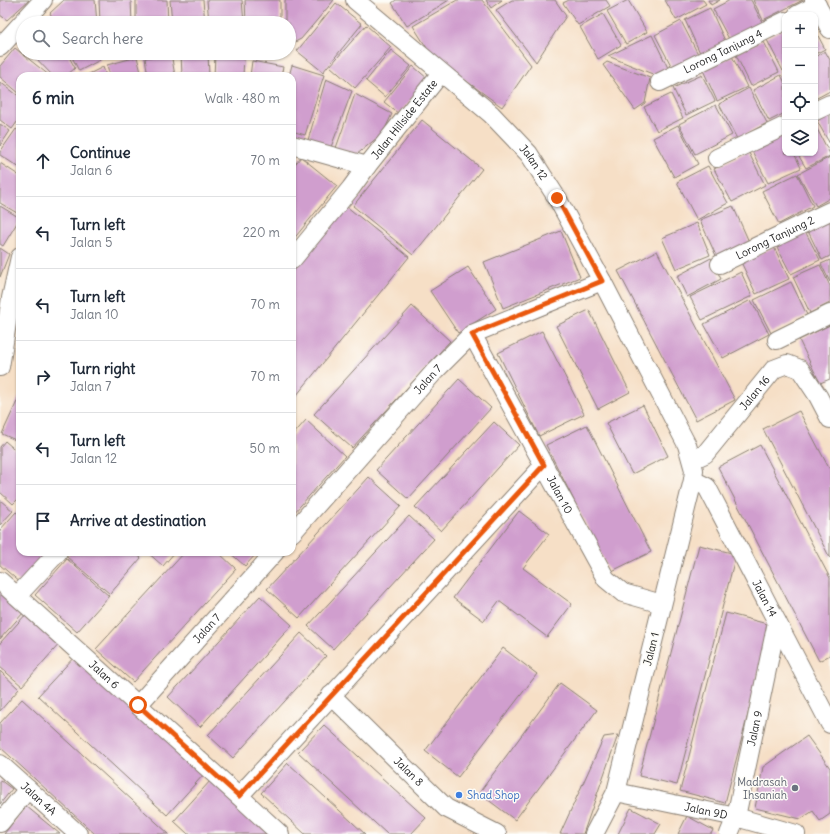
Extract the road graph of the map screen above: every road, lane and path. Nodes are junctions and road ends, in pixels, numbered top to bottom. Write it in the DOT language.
graph roads {
  1 [pos="44,0"];
  2 [pos="355,0"];
  3 [pos="816,3"];
  4 [pos="802,12"];
  5 [pos="29,16"];
  6 [pos="782,22"];
  7 [pos="830,29"];
  8 [pos="16,30"];
  9 [pos="0,47"];
  10 [pos="441,73"];
  11 [pos="660,82"];
  12 [pos="830,104"];
  13 [pos="818,110"];
  14 [pos="782,127"];
  15 [pos="296,146"];
  16 [pos="717,158"];
  17 [pos="367,166"];
  18 [pos="830,211"];
  19 [pos="296,255"];
  20 [pos="720,264"];
  21 [pos="16,268"];
  22 [pos="602,281"];
  23 [pos="5,297"];
  24 [pos="830,314"];
  25 [pos="472,334"];
  26 [pos="777,340"];
  27 [pos="0,367"];
  28 [pos="830,419"];
  29 [pos="692,460"];
  30 [pos="544,465"];
  31 [pos="693,480"];
  32 [pos="296,528"];
  33 [pos="54,556"];
  34 [pos="271,556"];
  35 [pos="0,581"];
  36 [pos="18,596"];
  37 [pos="662,604"];
  38 [pos="777,622"];
  39 [pos="331,695"];
  40 [pos="138,705"];
  41 [pos="830,724"];
  42 [pos="0,764"];
  43 [pos="28,789"];
  44 [pos="616,792"];
  45 [pos="239,796"];
  46 [pos="736,817"];
  47 [pos="0,823"];
  48 [pos="78,834"];
  49 [pos="280,834"];
  50 [pos="497,834"];
  51 [pos="594,834"];
  52 [pos="729,834"];
  53 [pos="796,834"];
  1 -- 5 [label="street"];
  2 -- 10 [label="street, Jalan 12"];
  3 -- 4 [label="street"];
  3 -- 7 [label="street"];
  6 -- 11 [label="street, Lorong Tanjung 4"];
  8 -- 9 [label="street"];
  10 -- 17 [label="street, Jalan Hillside Estate"];
  10 -- 22 [label="street, Jalan 12"];
  12 -- 13 [label="street"];
  14 -- 16 [label="street"];
  15 -- 17 [label="street, Jalan Hillside Estate"];
  17 -- 19 [label="street, Jalan Hillside Estate"];
  18 -- 20 [label="street, Lorong Tanjung 2"];
  21 -- 23 [label="street"];
  22 -- 25 [label="street, Jalan 7"];
  22 -- 29 [label="street, Jalan 12"];
  23 -- 27 [label="street"];
  24 -- 26 [label="street"];
  25 -- 30 [label="street, Jalan 10"];
  25 -- 32 [label="street, Jalan 7"];
  28 -- 29 [label="street, Jalan 16"];
  29 -- 31 [label="street, Jalan 1"];
  30 -- 37 [label="street, Jalan 10"];
  30 -- 39 [label="street"];
  31 -- 37 [label="street, Jalan 1"];
  31 -- 38 [label="street, Jalan 14"];
  33 -- 36 [label="street"];
  34 -- 40 [label="street, Jalan 7"];
  35 -- 36 [label="street, Jalan 6"];
  36 -- 40 [label="street, Jalan 6"];
  37 -- 44 [label="street, Jalan 1"];
  38 -- 41 [label="street, Jalan 14"];
  38 -- 46 [label="street, Jalan 9"];
  39 -- 45 [label="street"];
  39 -- 50 [label="street, Jalan 8"];
  40 -- 45 [label="street, Jalan 6"];
  42 -- 43 [label="street, Jalan 4A"];
  43 -- 47 [label="street"];
  43 -- 48 [label="street, Jalan 4A"];
  44 -- 46 [label="street, Jalan 9D"];
  44 -- 51 [label="street, Jalan 1"];
  45 -- 49 [label="street, Jalan 6"];
  46 -- 52 [label="street, Jalan 9"];
  46 -- 53 [label="street, Jalan 9D"];
}
